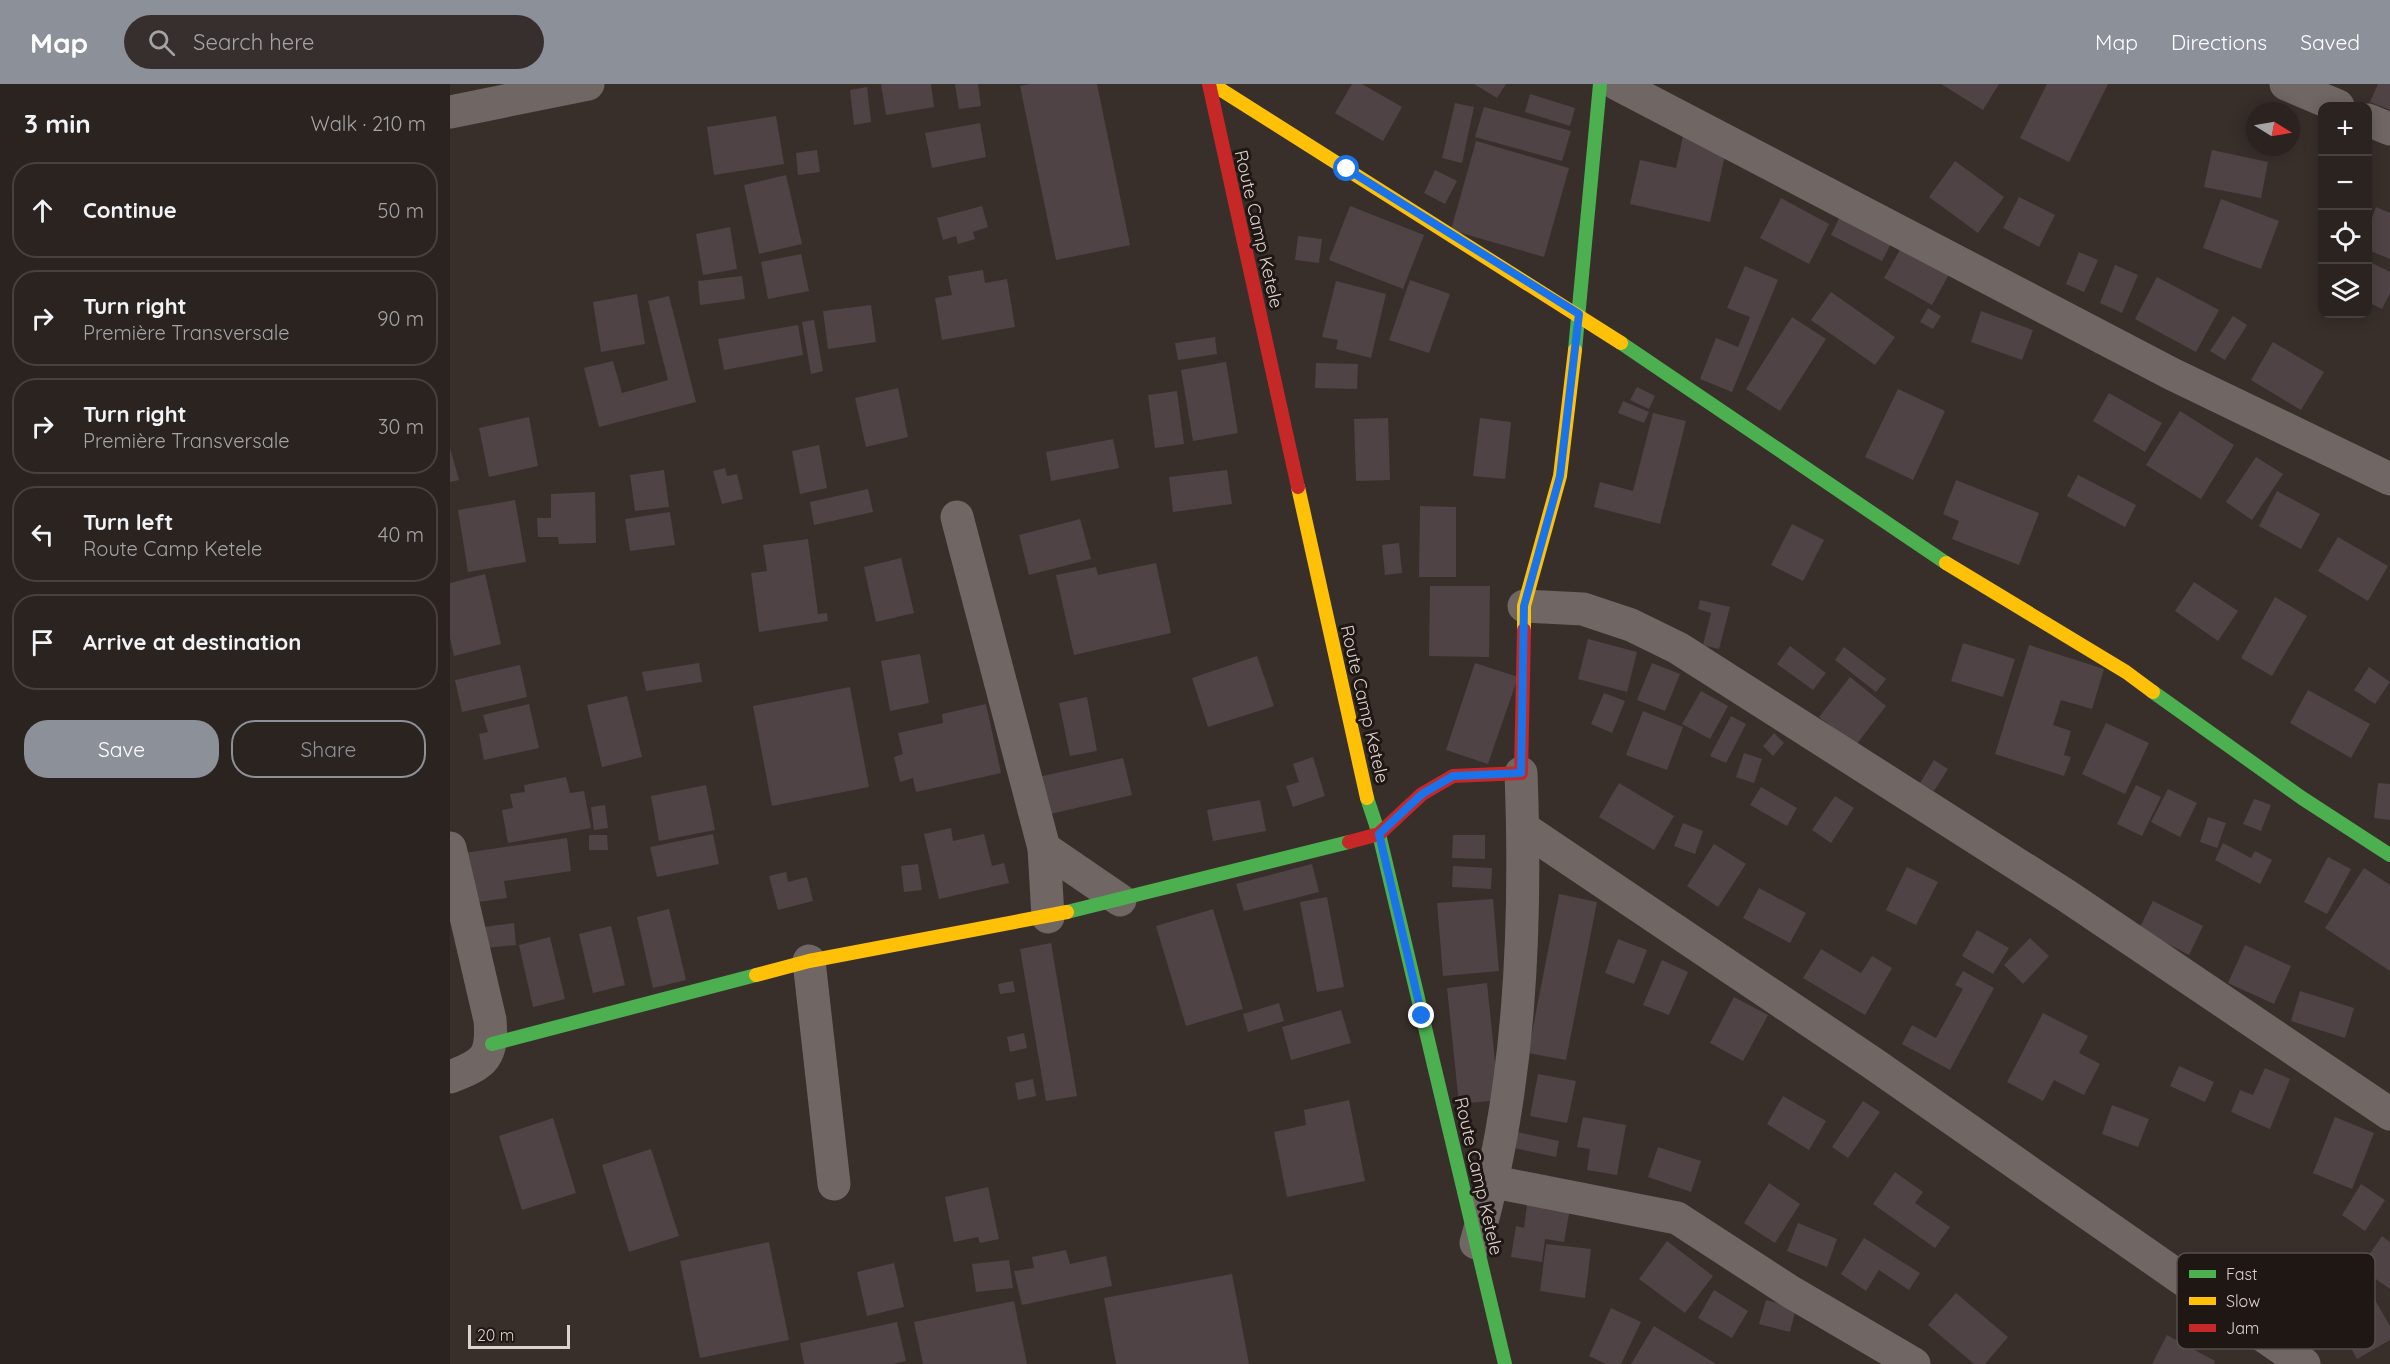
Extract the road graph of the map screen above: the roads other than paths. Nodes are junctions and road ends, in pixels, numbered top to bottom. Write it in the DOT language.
graph roads {
  1 [pos="588,84"];
  2 [pos="1210,84"];
  3 [pos="1600,84"];
  4 [pos="1617,84"];
  5 [pos="2286,84"];
  6 [pos="2329,102"];
  7 [pos="450,112"];
  8 [pos="2372,122"];
  9 [pos="2390,129"];
  10 [pos="1579,314"];
  11 [pos="2390,479"];
  12 [pos="957,517"];
  13 [pos="1524,606"];
  14 [pos="1521,773"];
  15 [pos="1523,828"];
  16 [pos="1379,834"];
  17 [pos="450,848"];
  18 [pos="1044,848"];
  19 [pos="2390,855"];
  20 [pos="1120,900"];
  21 [pos="1048,917"];
  22 [pos="809,961"];
  23 [pos="492,1044"];
  24 [pos="450,1077"];
  25 [pos="2390,1114"];
  26 [pos="1494,1182"];
  27 [pos="834,1184"];
  28 [pos="1476,1243"];
  29 [pos="2177,1275"];
  30 [pos="2282,1349"];
  31 [pos="1508,1363"];
  32 [pos="1914,1364"];
  33 [pos="2304,1364"];
  1 -- 7 [label="street"];
  2 -- 10 [label="street"];
  2 -- 16 [label="street, Route Camp Ketele"];
  3 -- 10 [label="street"];
  4 -- 11 [label="street"];
  5 -- 6 [label="street"];
  8 -- 9 [label="street"];
  10 -- 13 [label="street"];
  10 -- 19 [label="street"];
  12 -- 18 [label="street"];
  13 -- 14 [label="street"];
  13 -- 25 [label="street"];
  14 -- 15 [label="street"];
  14 -- 16 [label="street"];
  15 -- 26 [label="street"];
  15 -- 29 [label="street"];
  16 -- 20 [label="street"];
  16 -- 28 [label="street, Route Camp Ketele"];
  17 -- 23 [label="street"];
  18 -- 20 [label="street"];
  18 -- 21 [label="street"];
  20 -- 21 [label="street"];
  21 -- 22 [label="street"];
  22 -- 23 [label="street"];
  22 -- 27 [label="street"];
  23 -- 24 [label="street"];
  26 -- 28 [label="street"];
  26 -- 32 [label="street"];
  28 -- 31 [label="street, Route Camp Ketele"];
  30 -- 33 [label="street"];
}
